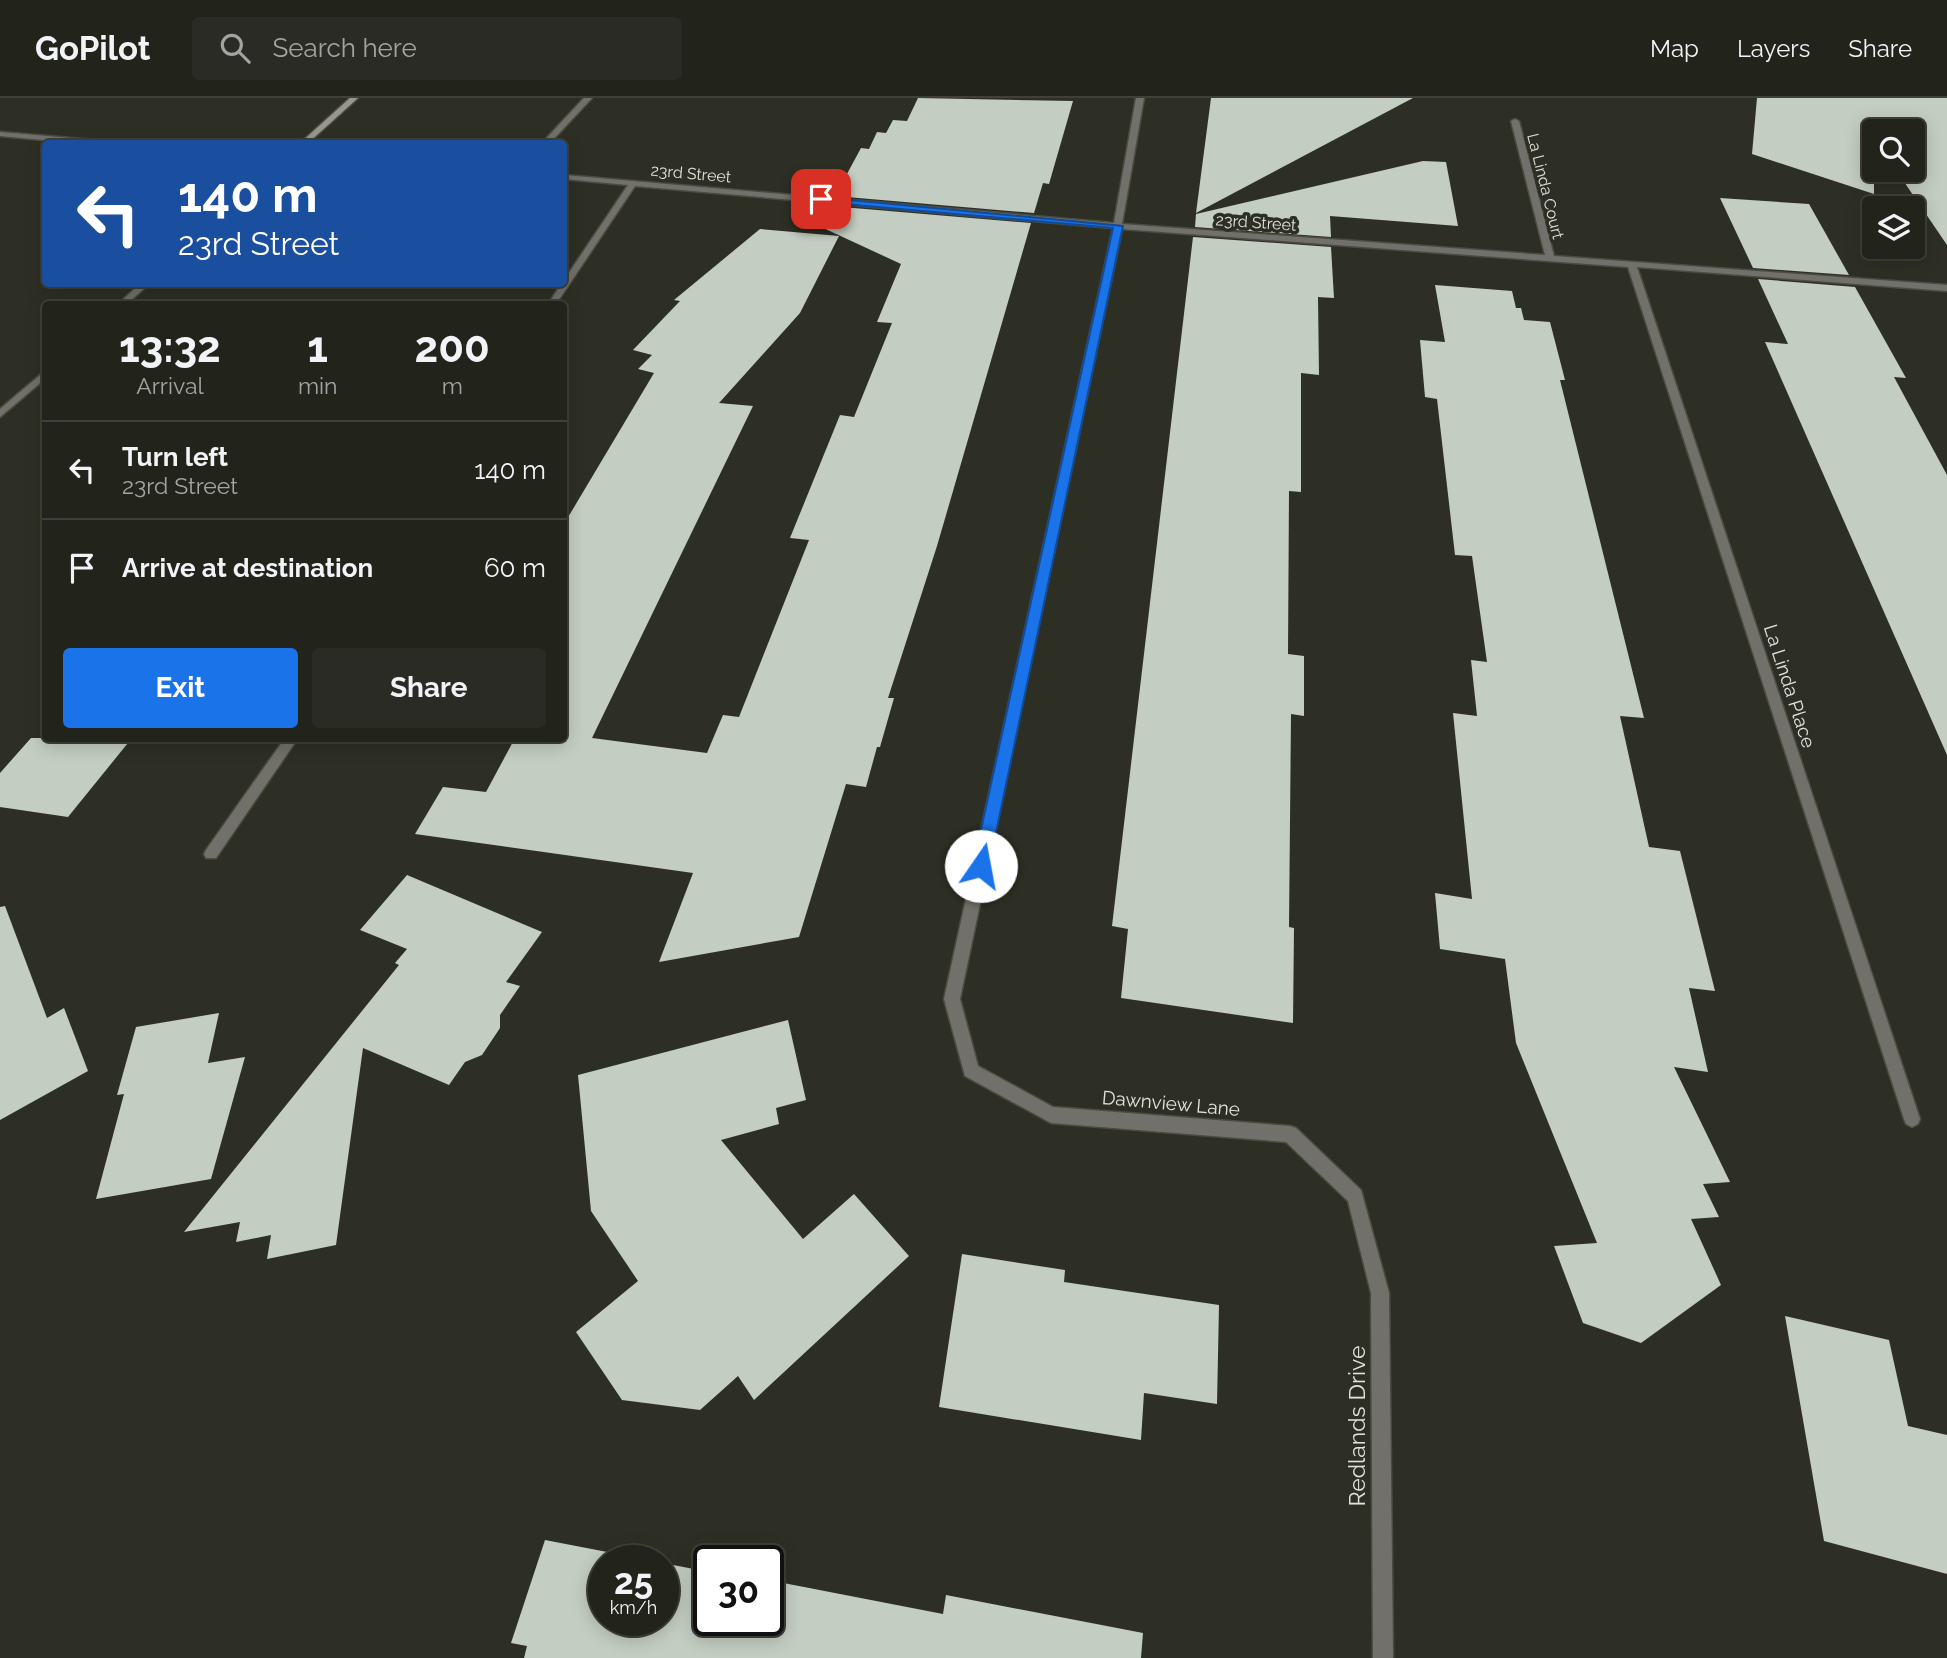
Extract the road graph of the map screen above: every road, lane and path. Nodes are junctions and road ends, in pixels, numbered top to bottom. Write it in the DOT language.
graph roads {
  1 [pos="354,98"];
  2 [pos="588,98"];
  3 [pos="1140,98"];
  4 [pos="1514,121"];
  5 [pos="0,134"];
  6 [pos="71,140"];
  7 [pos="307,140"];
  8 [pos="548,140"];
  9 [pos="567,177"];
  10 [pos="634,182"];
  11 [pos="1118,226"];
  12 [pos="1550,258"];
  13 [pos="1632,265"];
  14 [pos="567,282"];
  15 [pos="142,287"];
  16 [pos="1947,288"];
  17 [pos="125,301"];
  18 [pos="42,377"];
  19 [pos="0,414"];
  20 [pos="289,742"];
  21 [pos="211,854"];
  22 [pos="1912,1119"];
  23 [pos="1355,1196"];
  24 [pos="1383,1658"];
  1 -- 7 [label="street"];
  2 -- 8 [label="street"];
  3 -- 11 [label="street"];
  4 -- 12 [label="street, La Linda Court"];
  5 -- 6 [label="street"];
  9 -- 10 [label="street, 23rd Street"];
  10 -- 11 [label="street, 23rd Street"];
  10 -- 14 [label="street"];
  11 -- 12 [label="street, 23rd Street"];
  11 -- 23 [label="street, Dawnview Lane"];
  12 -- 13 [label="street, 23rd Street"];
  13 -- 16 [label="street, 23rd Street"];
  13 -- 22 [label="street, La Linda Place"];
  15 -- 17 [label="street"];
  18 -- 19 [label="street"];
  20 -- 21 [label="street"];
  23 -- 24 [label="street, Redlands Drive"];
}
